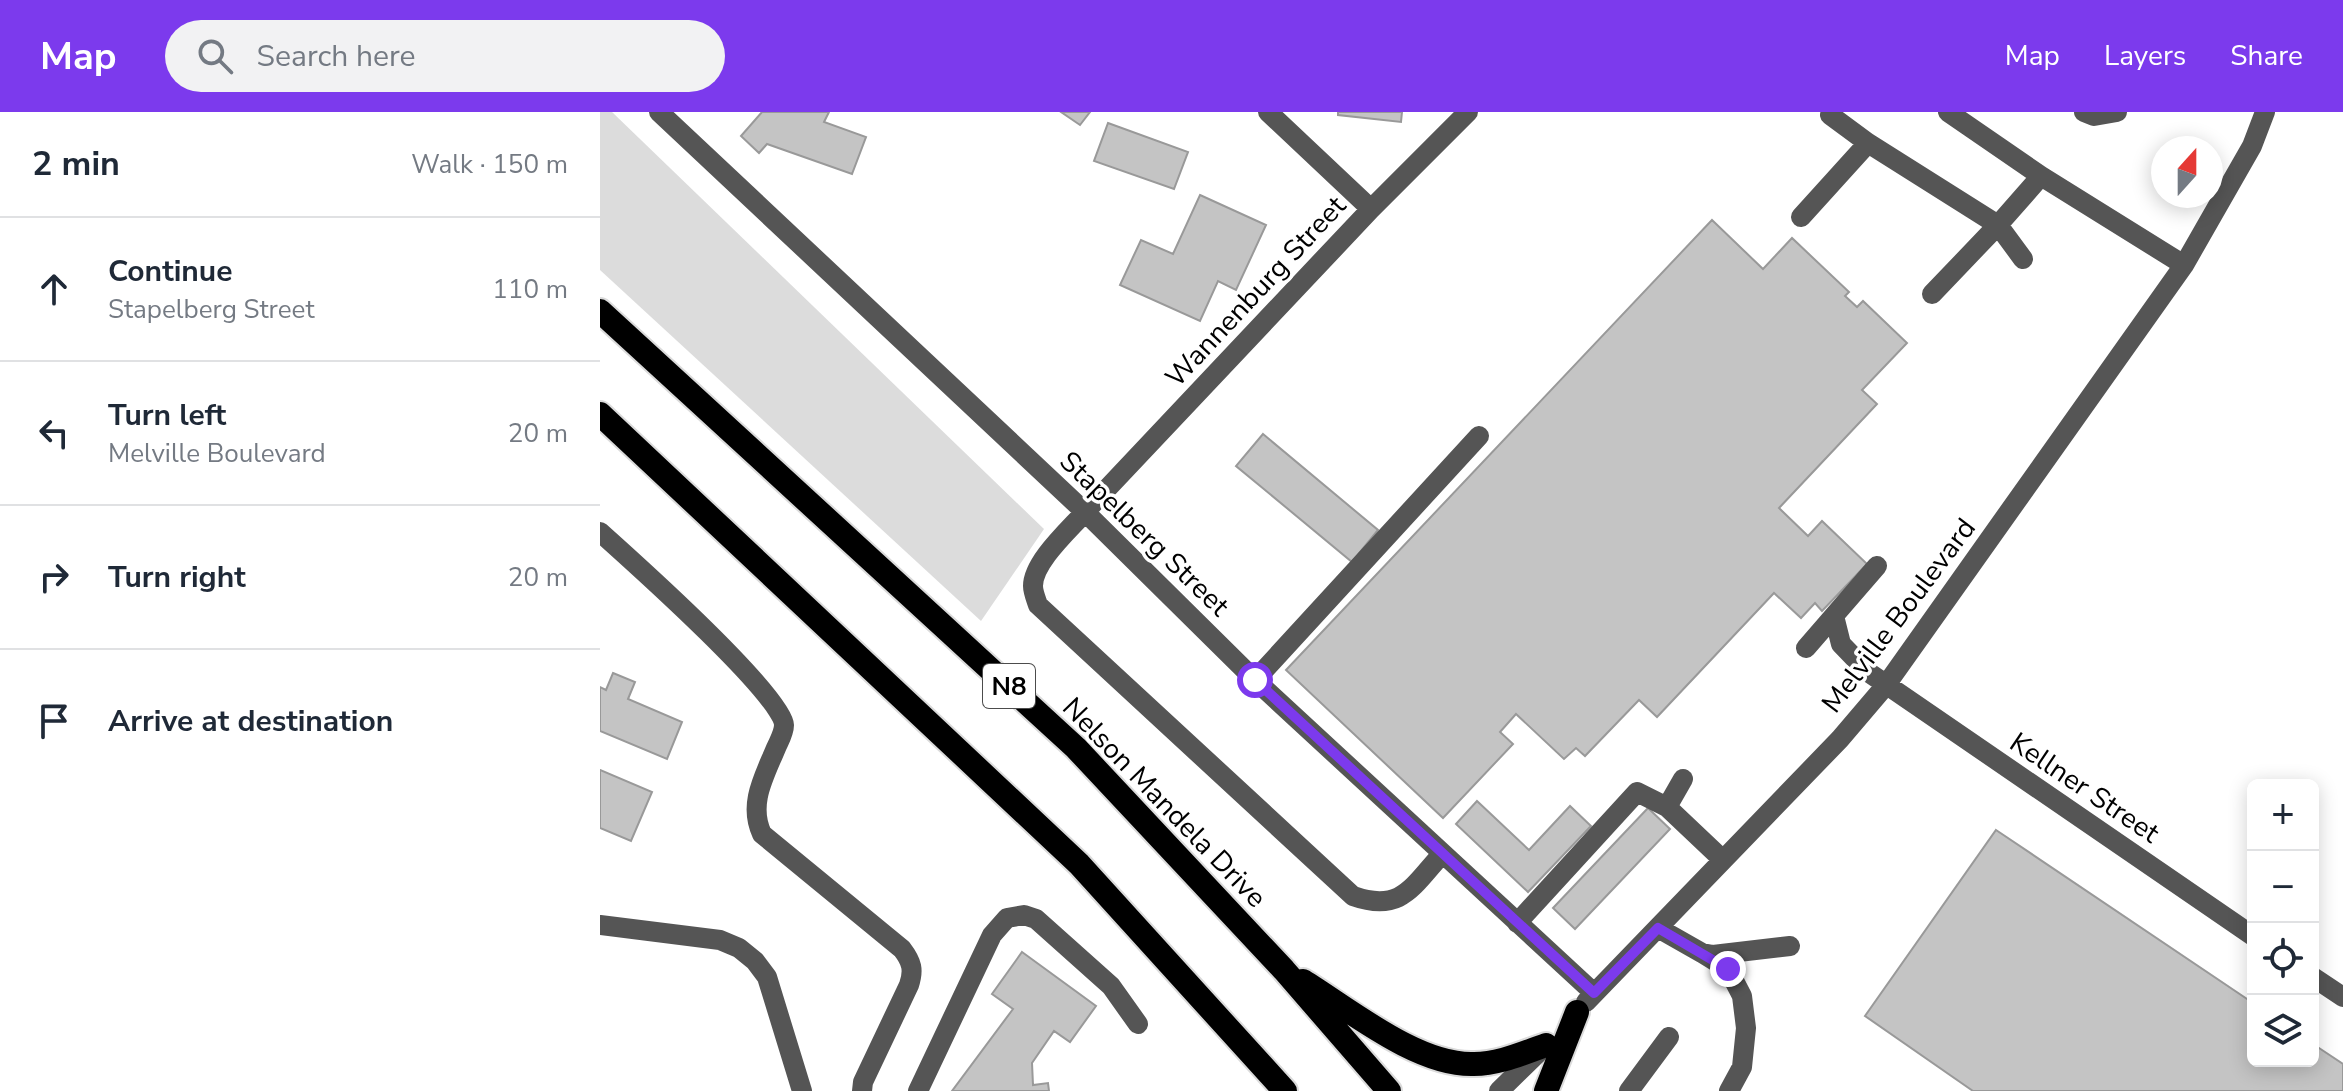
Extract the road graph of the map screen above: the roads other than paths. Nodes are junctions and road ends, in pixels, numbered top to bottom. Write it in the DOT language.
graph roads {
  1 [pos="659,112"];
  2 [pos="1268,112"];
  3 [pos="1468,112"];
  4 [pos="1948,112"];
  5 [pos="2084,112"];
  6 [pos="2117,112"];
  7 [pos="2265,112"];
  8 [pos="1830,115"];
  9 [pos="1868,143"];
  10 [pos="2041,176"];
  11 [pos="1371,209"];
  12 [pos="1801,217"];
  13 [pos="1998,225"];
  14 [pos="2023,259"];
  15 [pos="2184,265"];
  16 [pos="1932,294"];
  17 [pos="600,311"];
  18 [pos="600,414"];
  19 [pos="1479,436"];
  20 [pos="1085,512"];
  21 [pos="600,532"];
  22 [pos="1877,566"];
  23 [pos="1834,616"];
  24 [pos="1806,648"];
  25 [pos="1255,680"];
  26 [pos="1886,685"];
  27 [pos="1683,779"];
  28 [pos="1667,807"];
  29 [pos="1442,854"];
  30 [pos="1723,860"];
  31 [pos="1517,923"];
  32 [pos="600,925"];
  33 [pos="1658,928"];
  34 [pos="2247,932"];
  35 [pos="1790,946"];
  36 [pos="1702,953"];
  37 [pos="1284,970"];
  38 [pos="2319,981"];
  39 [pos="1594,993"];
  40 [pos="2343,997"];
  41 [pos="1577,1012"];
  42 [pos="1138,1024"];
  43 [pos="1669,1037"];
  44 [pos="1546,1045"];
  45 [pos="802,1091"];
  46 [pos="862,1091"];
  47 [pos="918,1091"];
  48 [pos="1285,1091"];
  49 [pos="1389,1091"];
  50 [pos="1499,1091"];
  51 [pos="1546,1091"];
  52 [pos="1629,1091"];
  53 [pos="1729,1091"];
  1 -- 20 [label="street, Stapelberg Street"];
  2 -- 11 [label="street"];
  3 -- 11 [label="street, Wannenburg Street"];
  4 -- 10 [label="street"];
  5 -- 6 [label="street"];
  7 -- 15 [label="street, Melville Boulevard"];
  8 -- 9 [label="street"];
  9 -- 12 [label="street"];
  9 -- 13 [label="street"];
  10 -- 13 [label="street"];
  10 -- 15 [label="street"];
  11 -- 20 [label="street, Wannenburg Street"];
  13 -- 14 [label="street"];
  13 -- 16 [label="street"];
  15 -- 26 [label="street, Melville Boulevard"];
  17 -- 37 [label="highway, Nelson Mandela Drive / N8"];
  18 -- 48 [label="highway"];
  19 -- 25 [label="street"];
  20 -- 25 [label="street, Stapelberg Street"];
  20 -- 29 [label="street, Wannenburg Street"];
  21 -- 46 [label="street"];
  22 -- 23 [label="street"];
  23 -- 24 [label="street"];
  23 -- 26 [label="street, Kellner Street"];
  25 -- 29 [label="street, Stapelberg Street"];
  26 -- 30 [label="street, Melville Boulevard"];
  26 -- 34 [label="street, Kellner Street"];
  27 -- 28 [label="street"];
  28 -- 30 [label="street"];
  28 -- 31 [label="street"];
  29 -- 31 [label="street, Stapelberg Street"];
  30 -- 33 [label="street, Melville Boulevard"];
  31 -- 39 [label="street, Stapelberg Street"];
  32 -- 45 [label="street"];
  33 -- 36 [label="street"];
  33 -- 39 [label="street, Melville Boulevard"];
  35 -- 36 [label="street"];
  36 -- 53 [label="street"];
  37 -- 44 [label="highway"];
  37 -- 49 [label="highway, Nelson Mandela Drive / N8"];
  38 -- 40 [label="street"];
  39 -- 41 [label="street, Melville Boulevard"];
  41 -- 44 [label="street, Melville Boulevard"];
  41 -- 51 [label="highway"];
  42 -- 47 [label="street"];
  43 -- 52 [label="street"];
  44 -- 50 [label="street, Melville Boulevard"];
}
